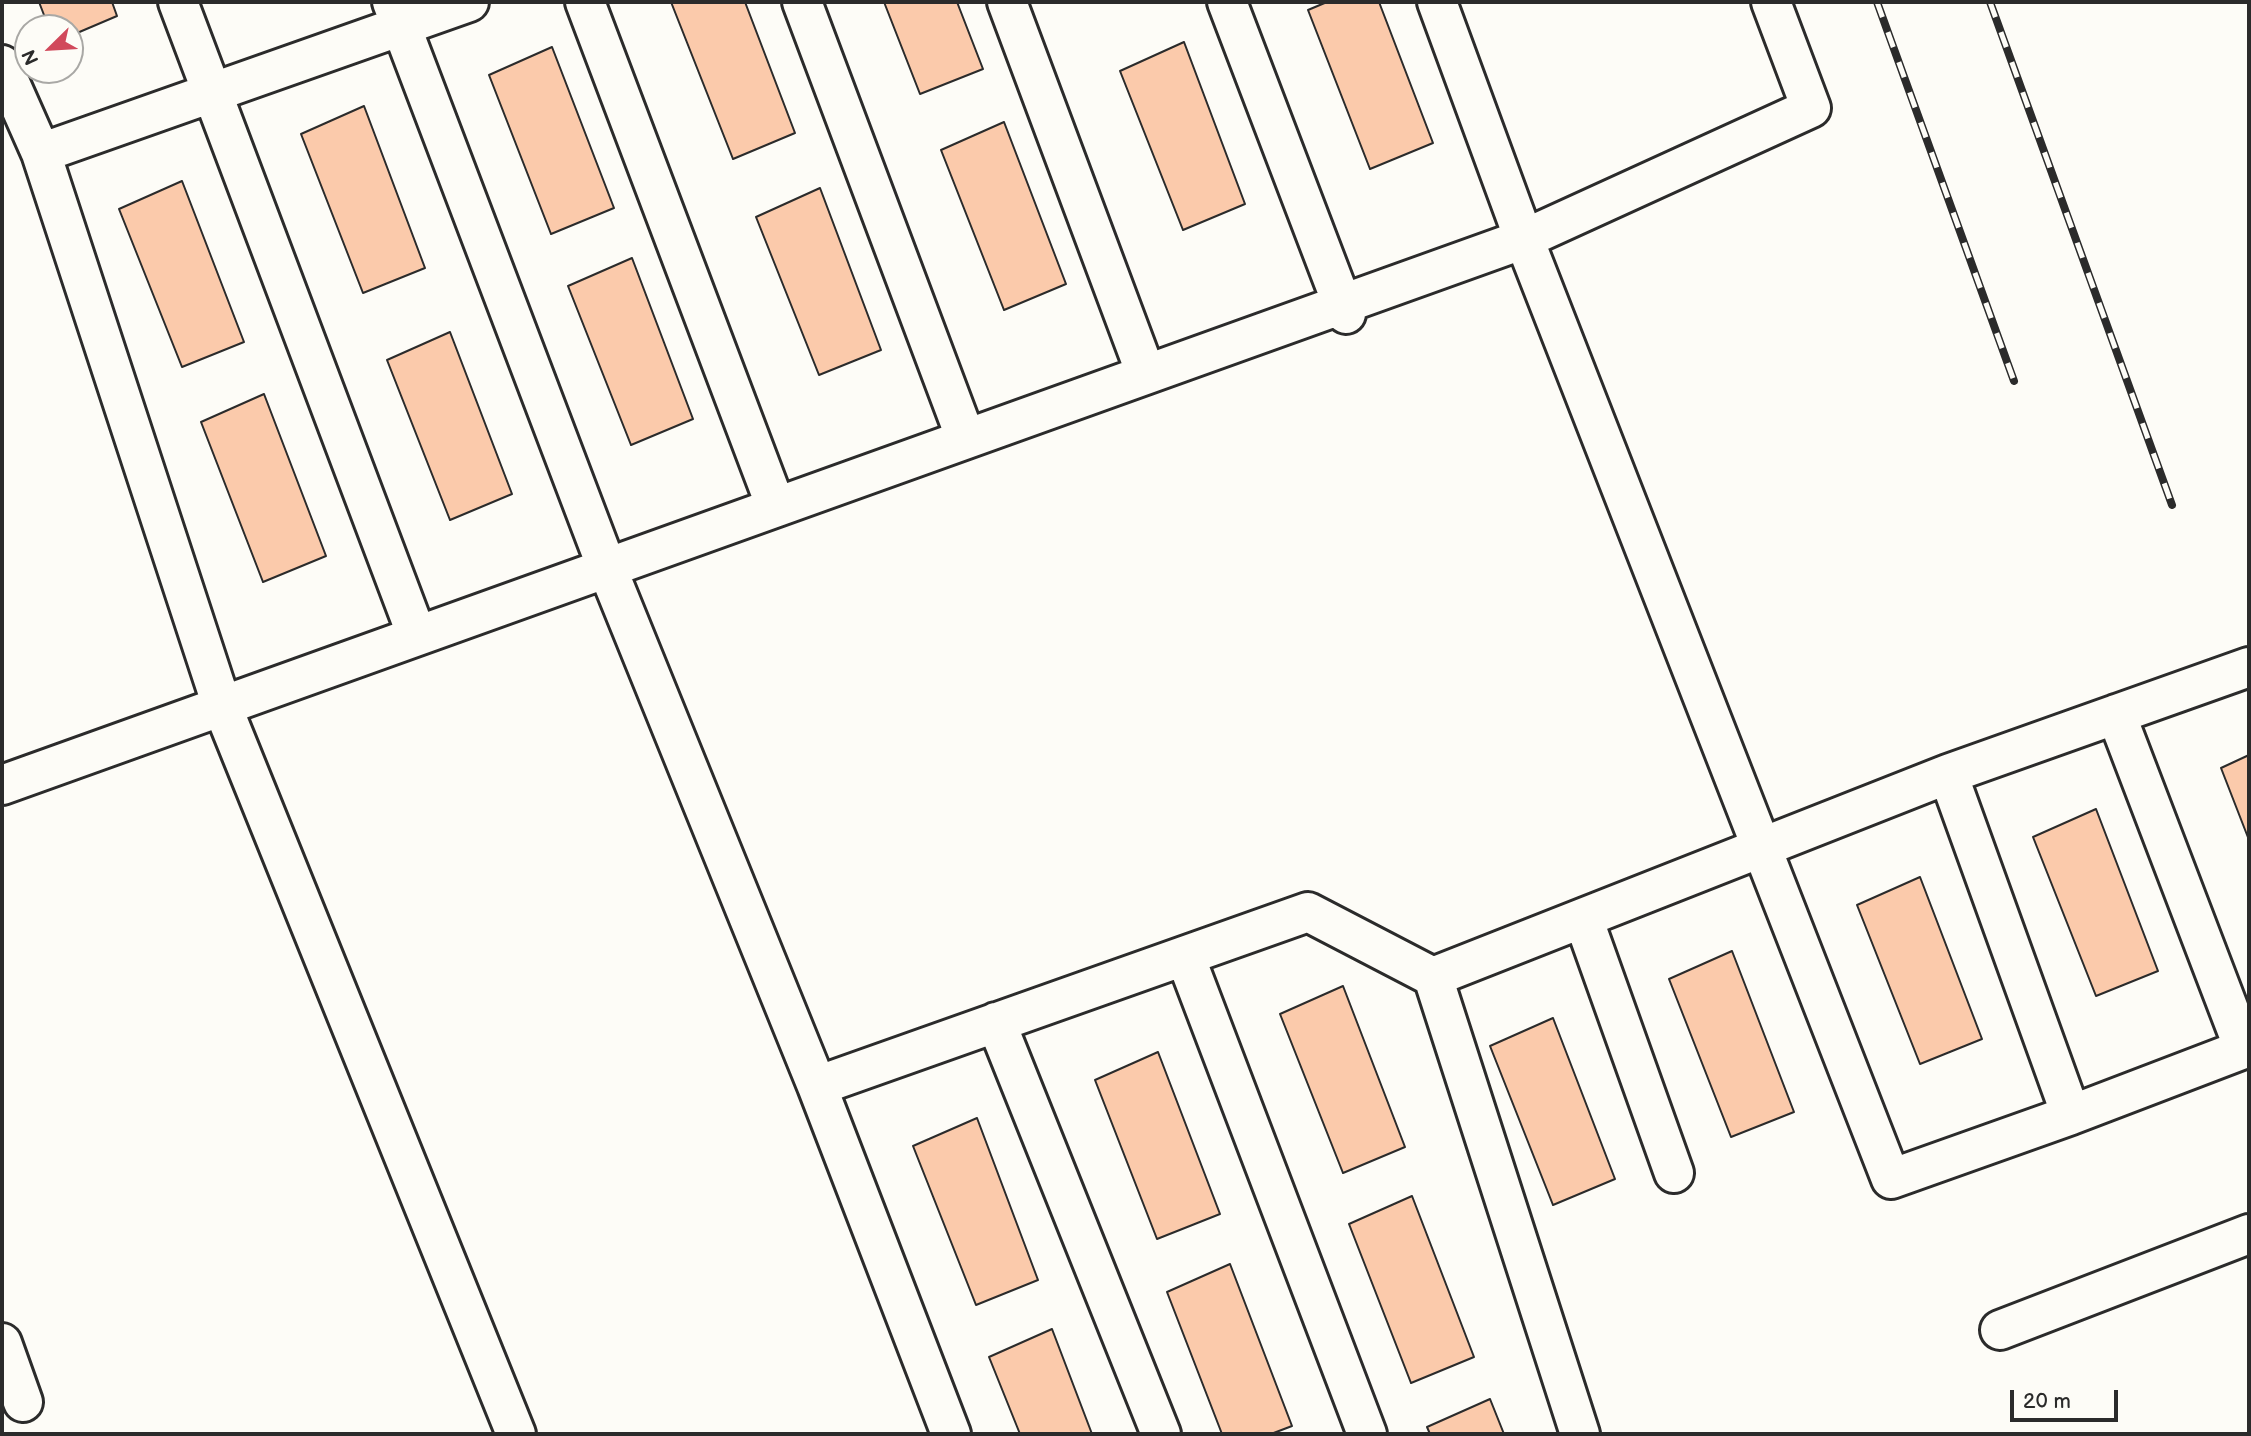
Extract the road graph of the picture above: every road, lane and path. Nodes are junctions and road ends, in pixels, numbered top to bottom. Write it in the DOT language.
graph roads {
  1 [pos="178,2"];
  2 [pos="469,2"];
  3 [pos="585,2"];
  4 [pos="802,2"];
  5 [pos="1007,2"];
  6 [pos="1227,2"];
  7 [pos="1437,2"];
  8 [pos="1771,2"];
  9 [pos="396,14"];
  10 [pos="2,65"];
  11 [pos="212,92"];
  12 [pos="41,153"];
  13 [pos="1524,239"];
  14 [pos="1344,309"];
  15 [pos="1146,374"];
  16 [pos="966,439"];
  17 [pos="776,507"];
  18 [pos="607,568"];
  19 [pos="417,636"];
  20 [pos="2249,667"];
  21 [pos="222,706"];
  22 [pos="2116,714"];
  23 [pos="1948,774"];
  24 [pos="2,785"];
  25 [pos="1762,847"];
  26 [pos="1583,918"];
  27 [pos="1185,956"];
  28 [pos="1433,977"];
  29 [pos="996,1022"];
  30 [pos="2247,1048"];
  31 [pos="817,1086"];
  32 [pos="2071,1115"];
  33 [pos="1674,1173"];
  34 [pos="2249,1234"];
  35 [pos="2000,1330"];
  36 [pos="2,1343"];
  37 [pos="23,1402"];
  38 [pos="516,1434"];
  39 [pos="951,1434"];
  40 [pos="1161,1434"];
  41 [pos="1367,1434"];
  42 [pos="1580,1434"];
  1 -- 11 [label="lane"];
  2 -- 9 [label="lane"];
  3 -- 17 [label="lane"];
  4 -- 16 [label="lane"];
  5 -- 15 [label="lane"];
  6 -- 14 [label="lane"];
  7 -- 13 [label="lane"];
  8 -- 13 [label="lane"];
  9 -- 11 [label="lane"];
  9 -- 18 [label="lane"];
  10 -- 12 [label="lane"];
  11 -- 12 [label="lane"];
  11 -- 19 [label="lane"];
  12 -- 21 [label="lane"];
  13 -- 14 [label="lane"];
  13 -- 25 [label="lane"];
  14 -- 15 [label="lane"];
  15 -- 16 [label="lane"];
  16 -- 17 [label="lane"];
  17 -- 18 [label="lane"];
  18 -- 19 [label="lane"];
  18 -- 31 [label="lane"];
  19 -- 21 [label="lane"];
  20 -- 22 [label="lane"];
  21 -- 24 [label="lane"];
  21 -- 38 [label="lane"];
  22 -- 23 [label="lane"];
  22 -- 30 [label="lane"];
  23 -- 25 [label="lane"];
  23 -- 32 [label="lane"];
  25 -- 26 [label="lane"];
  25 -- 32 [label="lane"];
  26 -- 28 [label="lane"];
  26 -- 33 [label="lane"];
  27 -- 28 [label="lane"];
  27 -- 29 [label="lane"];
  27 -- 41 [label="lane"];
  28 -- 42 [label="lane"];
  29 -- 31 [label="lane"];
  29 -- 40 [label="lane"];
  30 -- 32 [label="lane"];
  31 -- 39 [label="lane"];
  34 -- 35 [label="lane"];
  36 -- 37 [label="lane"];
}
